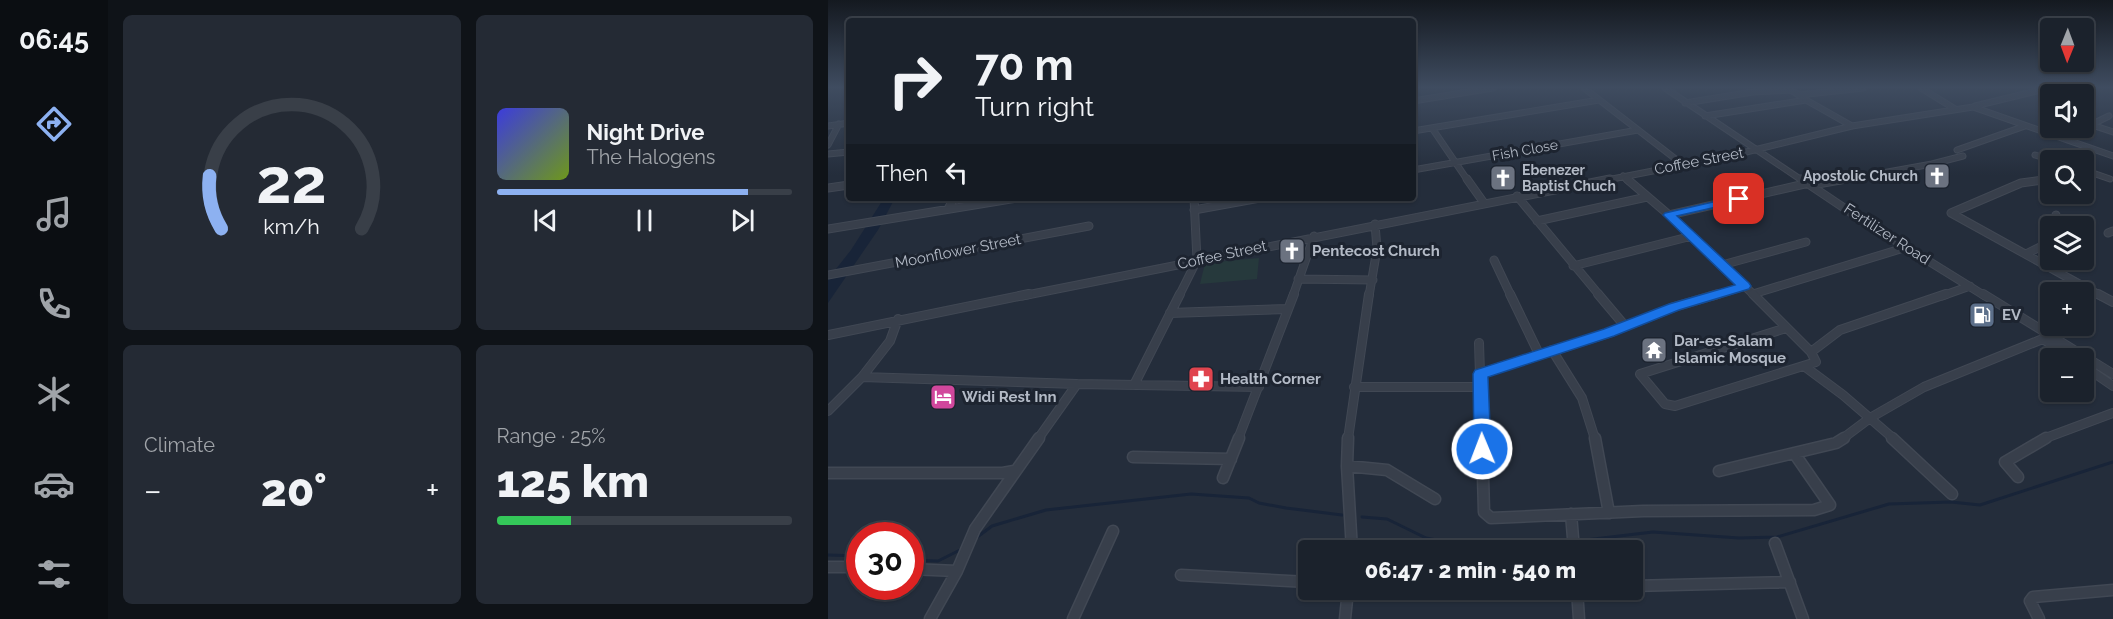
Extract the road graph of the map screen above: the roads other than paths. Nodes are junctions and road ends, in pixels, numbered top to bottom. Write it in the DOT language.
graph roads {
  1 [pos="1498,117"];
  2 [pos="1622,117"];
  3 [pos="1706,117"];
  4 [pos="1836,117"];
  5 [pos="1907,117"];
  6 [pos="2001,117"];
  7 [pos="2107,117"];
  8 [pos="846,123"];
  9 [pos="839,124"];
  10 [pos="2094,124"];
  11 [pos="828,126"];
  12 [pos="1852,126"];
  13 [pos="2025,126"];
  14 [pos="2094,126"];
  15 [pos="1432,128"];
  16 [pos="1638,129"];
  17 [pos="1416,131"];
  18 [pos="2040,131"];
  19 [pos="2113,132"];
  20 [pos="2064,138"];
  21 [pos="828,145"];
  22 [pos="1757,149"];
  23 [pos="1957,150"];
  24 [pos="846,152"];
  25 [pos="828,154"];
  26 [pos="2034,154"];
  27 [pos="1963,156"];
  28 [pos="2040,156"];
  29 [pos="2113,156"];
  30 [pos="1455,162"];
  31 [pos="1682,164"];
  32 [pos="1416,169"];
  33 [pos="2094,173"];
  34 [pos="1623,176"];
  35 [pos="2040,180"];
  36 [pos="2112,180"];
  37 [pos="1810,184"];
  38 [pos="846,185"];
  39 [pos="828,188"];
  40 [pos="1516,196"];
  41 [pos="1647,197"];
  42 [pos="952,201"];
  43 [pos="998,201"];
  44 [pos="1194,201"];
  45 [pos="1244,201"];
  46 [pos="1484,202"];
  47 [pos="948,209"];
  48 [pos="1194,210"];
  49 [pos="1669,215"];
  50 [pos="1537,221"];
  51 [pos="1375,224"];
  52 [pos="1089,226"];
  53 [pos="828,229"];
  54 [pos="1314,236"];
  55 [pos="1692,236"];
  56 [pos="1806,242"];
  57 [pos="1906,247"];
  58 [pos="2040,247"];
  59 [pos="2026,254"];
  60 [pos="1197,260"];
  61 [pos="1494,260"];
  62 [pos="1722,265"];
  63 [pos="1573,266"];
  64 [pos="828,275"];
  65 [pos="1298,279"];
  66 [pos="1373,280"];
  67 [pos="1745,286"];
  68 [pos="1970,286"];
  69 [pos="1754,294"];
  70 [pos="2113,302"];
  71 [pos="1288,309"];
  72 [pos="1170,313"];
  73 [pos="898,319"];
  74 [pos="1625,326"];
  75 [pos="1786,328"];
  76 [pos="828,335"];
  77 [pos="2047,337"];
  78 [pos="1479,343"];
  79 [pos="2060,348"];
  80 [pos="1552,350"];
  81 [pos="1811,352"];
  82 [pos="1539,354"];
  83 [pos="1804,366"];
  84 [pos="2094,373"];
  85 [pos="1481,374"];
  86 [pos="2113,374"];
  87 [pos="862,377"];
  88 [pos="1135,383"];
  89 [pos="1077,384"];
  90 [pos="2113,386"];
  91 [pos="1259,387"];
  92 [pos="1354,387"];
  93 [pos="1481,387"];
  94 [pos="828,411"];
  95 [pos="2113,413"];
  96 [pos="1870,418"];
  97 [pos="1794,453"];
  98 [pos="1133,457"];
  99 [pos="1231,459"];
  100 [pos="1347,466"];
  101 [pos="1014,471"];
  102 [pos="1719,471"];
  103 [pos="828,473"];
  104 [pos="2018,477"];
  105 [pos="1224,478"];
  106 [pos="1952,494"];
  107 [pos="1435,500"];
  108 [pos="1609,513"];
  109 [pos="1571,514"];
  110 [pos="1113,531"];
  111 [pos="1351,540"];
  112 [pos="1573,540"];
  113 [pos="1775,543"];
  114 [pos="828,567"];
  115 [pos="846,567"];
  116 [pos="924,570"];
  117 [pos="957,571"];
  118 [pos="1181,575"];
  119 [pos="1298,581"];
  120 [pos="1790,582"];
  121 [pos="1643,586"];
  122 [pos="2113,590"];
  123 [pos="1347,600"];
  124 [pos="1578,600"];
  125 [pos="930,619"];
  126 [pos="1073,619"];
  127 [pos="1345,619"];
  128 [pos="1579,619"];
  129 [pos="1803,619"];
  130 [pos="2039,619"];
  1 -- 15 [label="street"];
  2 -- 16 [label="street"];
  3 -- 22 [label="street, Fertilizer Road"];
  4 -- 12 [label="street"];
  5 -- 12 [label="street, Coffee Street"];
  6 -- 13 [label="street"];
  7 -- 10 [label="street"];
  8 -- 9 [label="street"];
  9 -- 11 [label="street"];
  9 -- 21 [label="street"];
  12 -- 22 [label="street, Coffee Street"];
  13 -- 18 [label="street"];
  13 -- 23 [label="street"];
  14 -- 19 [label="street"];
  15 -- 17 [label="street"];
  15 -- 30 [label="street"];
  16 -- 30 [label="street, Fish Close"];
  16 -- 31 [label="street"];
  20 -- 29 [label="street"];
  22 -- 31 [label="street, Coffee Street"];
  22 -- 37 [label="street, Fertilizer Road"];
  24 -- 25 [label="street"];
  26 -- 28 [label="street"];
  27 -- 37 [label="street"];
  30 -- 32 [label="street, Fish Close"];
  30 -- 46 [label="street"];
  31 -- 34 [label="street, Coffee Street"];
  33 -- 36 [label="street"];
  34 -- 40 [label="street, Coffee Street"];
  34 -- 41 [label="street"];
  35 -- 59 [label="street"];
  37 -- 49 [label="street"];
  37 -- 57 [label="street, Fertilizer Road"];
  38 -- 39 [label="street"];
  40 -- 46 [label="street, Coffee Street"];
  40 -- 50 [label="street"];
  41 -- 49 [label="street"];
  41 -- 50 [label="street"];
  42 -- 47 [label="street"];
  43 -- 47 [label="street"];
  44 -- 48 [label="street"];
  45 -- 48 [label="street"];
  46 -- 51 [label="street, Coffee Street"];
  47 -- 53 [label="street"];
  48 -- 60 [label="street"];
  49 -- 55 [label="street"];
  50 -- 63 [label="street"];
  51 -- 54 [label="street, Coffee Street"];
  51 -- 66 [label="street"];
  52 -- 64 [label="street, Moonflower Street"];
  54 -- 60 [label="street, Coffee Street"];
  54 -- 65 [label="street"];
  55 -- 62 [label="street"];
  55 -- 63 [label="street"];
  56 -- 62 [label="street"];
  57 -- 68 [label="street, Fertilizer Road"];
  57 -- 69 [label="street"];
  58 -- 59 [label="street"];
  59 -- 70 [label="street"];
  60 -- 72 [label="street"];
  60 -- 73 [label="street, Coffee Street"];
  61 -- 82 [label="street"];
  62 -- 67 [label="street"];
  63 -- 74 [label="street"];
  65 -- 66 [label="street"];
  65 -- 71 [label="street"];
  66 -- 92 [label="street"];
  67 -- 69 [label="street"];
  67 -- 74 [label="street"];
  68 -- 77 [label="street, Fertilizer Road"];
  68 -- 81 [label="street"];
  69 -- 75 [label="street"];
  71 -- 72 [label="street"];
  71 -- 91 [label="street"];
  72 -- 88 [label="street"];
  73 -- 76 [label="street, Coffee Street"];
  73 -- 87 [label="street"];
  74 -- 80 [label="street"];
  75 -- 81 [label="street"];
  75 -- 83 [label="street"];
  77 -- 79 [label="street"];
  77 -- 86 [label="street, Fertilizer Road"];
  77 -- 96 [label="street"];
  78 -- 85 [label="street"];
  80 -- 82 [label="street"];
  80 -- 108 [label="street"];
  81 -- 83 [label="street"];
  82 -- 85 [label="street"];
  83 -- 96 [label="street"];
  84 -- 90 [label="street"];
  85 -- 93 [label="street"];
  87 -- 89 [label="street"];
  87 -- 94 [label="street"];
  88 -- 89 [label="street"];
  88 -- 91 [label="street"];
  89 -- 101 [label="street"];
  91 -- 99 [label="street"];
  92 -- 93 [label="street"];
  92 -- 100 [label="street"];
  93 -- 109 [label="street"];
  95 -- 104 [label="street"];
  96 -- 97 [label="street"];
  96 -- 106 [label="street"];
  97 -- 102 [label="street"];
  97 -- 108 [label="street"];
  98 -- 99 [label="street"];
  99 -- 105 [label="street"];
  100 -- 107 [label="street"];
  100 -- 111 [label="street"];
  101 -- 103 [label="street"];
  101 -- 117 [label="street"];
  108 -- 109 [label="street"];
  109 -- 112 [label="street"];
  110 -- 126 [label="street"];
  113 -- 120 [label="street"];
  114 -- 115 [label="street"];
  116 -- 117 [label="street"];
  117 -- 125 [label="street"];
  118 -- 119 [label="street"];
  120 -- 121 [label="street"];
  120 -- 129 [label="street"];
  122 -- 130 [label="street"];
  123 -- 127 [label="street"];
  124 -- 128 [label="street"];
}
